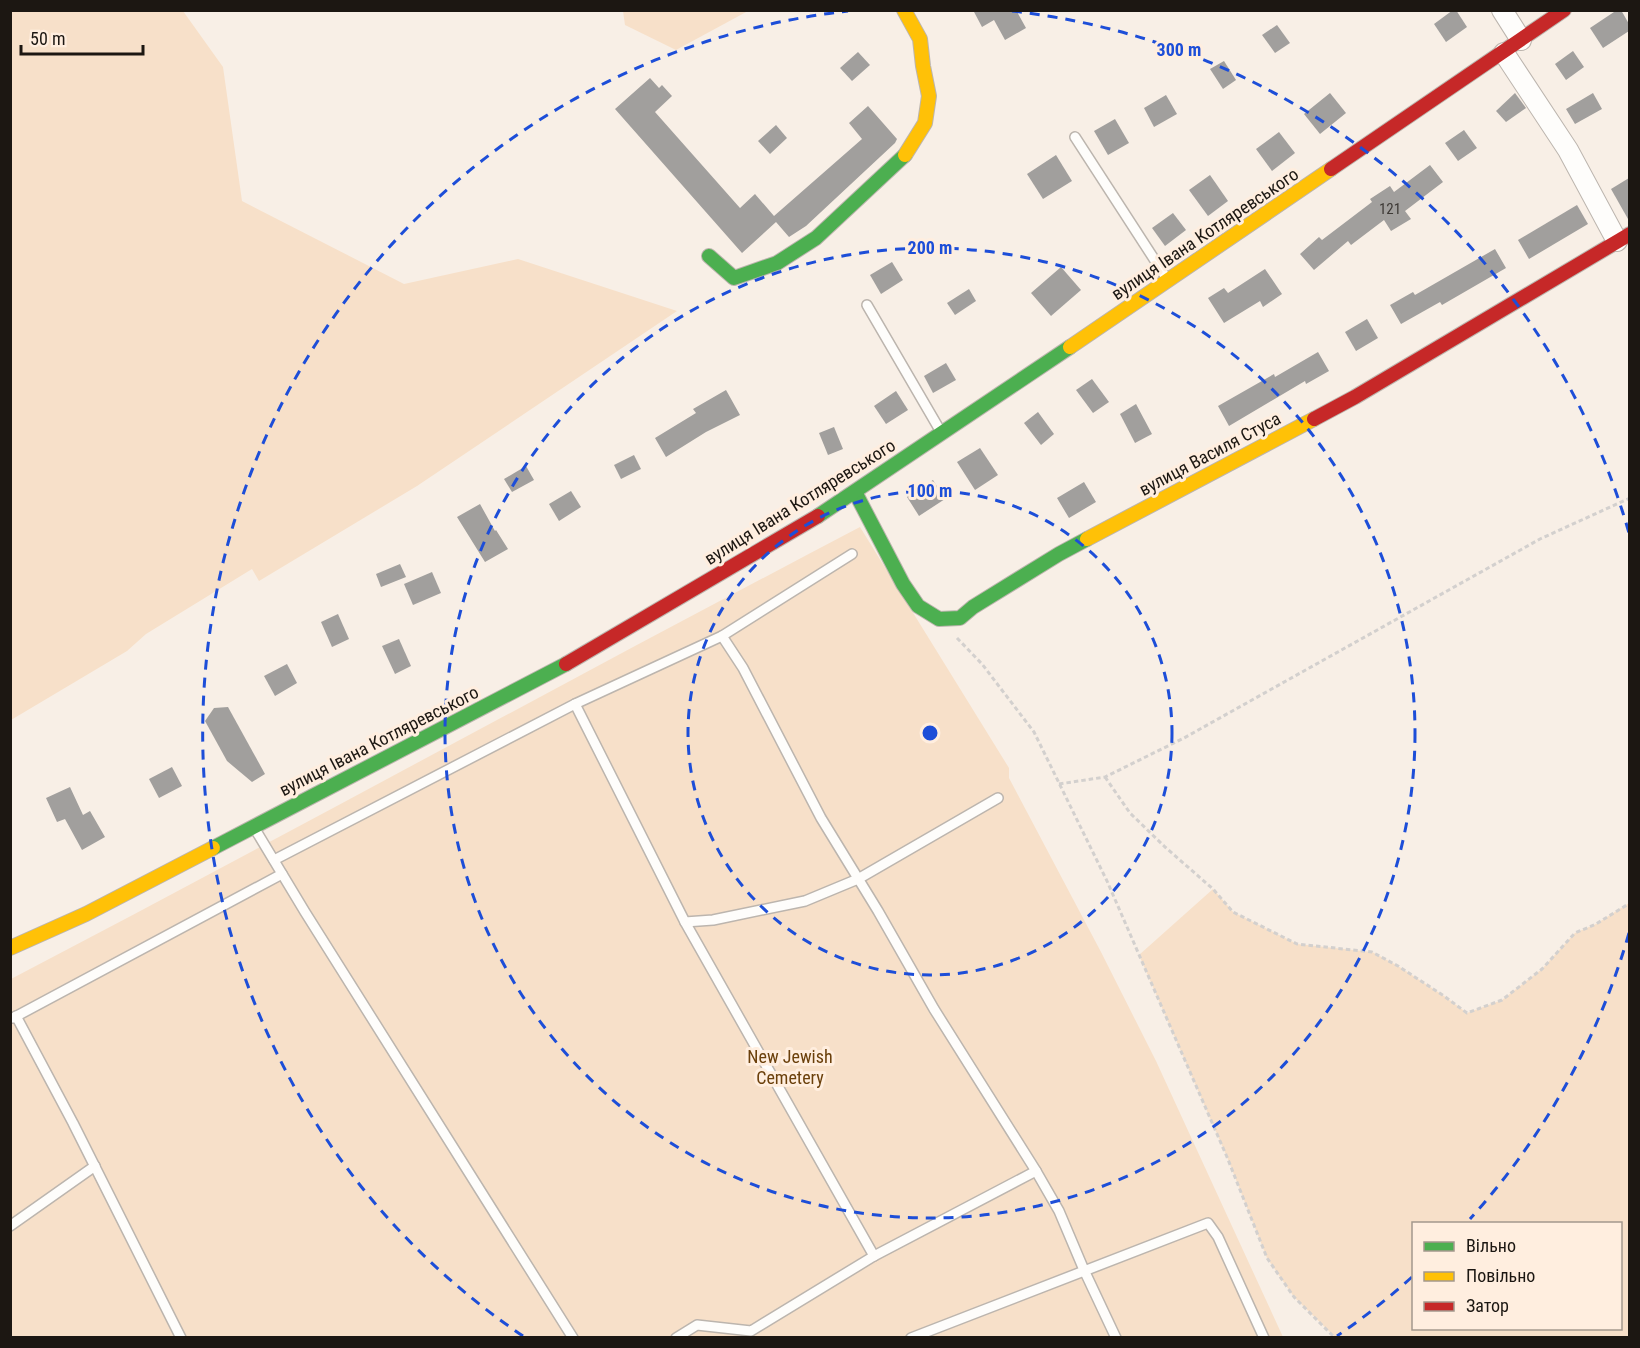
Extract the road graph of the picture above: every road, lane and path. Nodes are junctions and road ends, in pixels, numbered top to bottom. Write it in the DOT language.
graph roads {
  1 [pos="904,10"];
  2 [pos="1502,10"];
  3 [pos="1564,10"];
  4 [pos="1521,40"];
  5 [pos="1504,53"];
  6 [pos="1076,137"];
  7 [pos="1623,238"];
  8 [pos="709,256"];
  9 [pos="1168,281"];
  10 [pos="867,305"];
  11 [pos="942,434"];
  12 [pos="855,492"];
  13 [pos="1629,498"];
  14 [pos="852,554"];
  15 [pos="939,619"];
  16 [pos="722,636"];
  17 [pos="575,704"];
  18 [pos="1105,777"];
  19 [pos="1059,784"];
  20 [pos="998,798"];
  21 [pos="253,826"];
  22 [pos="274,860"];
  23 [pos="282,874"];
  24 [pos="858,879"];
  25 [pos="1629,903"];
  26 [pos="686,922"];
  27 [pos="10,948"];
  28 [pos="13,1018"];
  29 [pos="94,1166"];
  30 [pos="1036,1171"];
  31 [pos="10,1226"];
  32 [pos="874,1256"];
  33 [pos="1084,1270"];
  34 [pos="178,1336"];
  35 [pos="573,1338"];
  36 [pos="676,1338"];
  37 [pos="911,1338"];
  38 [pos="1116,1338"];
  39 [pos="1264,1338"];
  40 [pos="1335,1338"];
  1 -- 8 [label="street"];
  2 -- 4 [label="street"];
  3 -- 4 [label="street, вулиця Івана Котляревського"];
  4 -- 5 [label="street, вулиця Івана Котляревського"];
  5 -- 7 [label="street"];
  5 -- 9 [label="street, вулиця Івана Котляревського"];
  6 -- 9 [label="lane"];
  7 -- 15 [label="street, вулиця Василя Стуса"];
  9 -- 11 [label="street, вулиця Івана Котляревського"];
  10 -- 11 [label="lane"];
  11 -- 12 [label="street, вулиця Івана Котляревського"];
  12 -- 15 [label="street"];
  12 -- 21 [label="street, вулиця Івана Котляревського"];
  13 -- 18 [label="path"];
  14 -- 16 [label="lane"];
  15 -- 19 [label="path"];
  16 -- 17 [label="lane"];
  16 -- 24 [label="lane"];
  17 -- 22 [label="lane"];
  17 -- 26 [label="lane"];
  18 -- 19 [label="path"];
  18 -- 25 [label="path"];
  19 -- 40 [label="path"];
  20 -- 24 [label="lane"];
  21 -- 22 [label="lane"];
  21 -- 27 [label="street, вулиця Івана Котляревського"];
  22 -- 23 [label="lane"];
  23 -- 28 [label="lane"];
  23 -- 35 [label="lane"];
  24 -- 26 [label="lane"];
  24 -- 30 [label="lane"];
  26 -- 32 [label="lane"];
  28 -- 29 [label="lane"];
  29 -- 31 [label="lane"];
  29 -- 34 [label="lane"];
  30 -- 32 [label="lane"];
  30 -- 33 [label="lane"];
  32 -- 36 [label="lane"];
  33 -- 37 [label="lane"];
  33 -- 38 [label="lane"];
  33 -- 39 [label="lane"];
}
